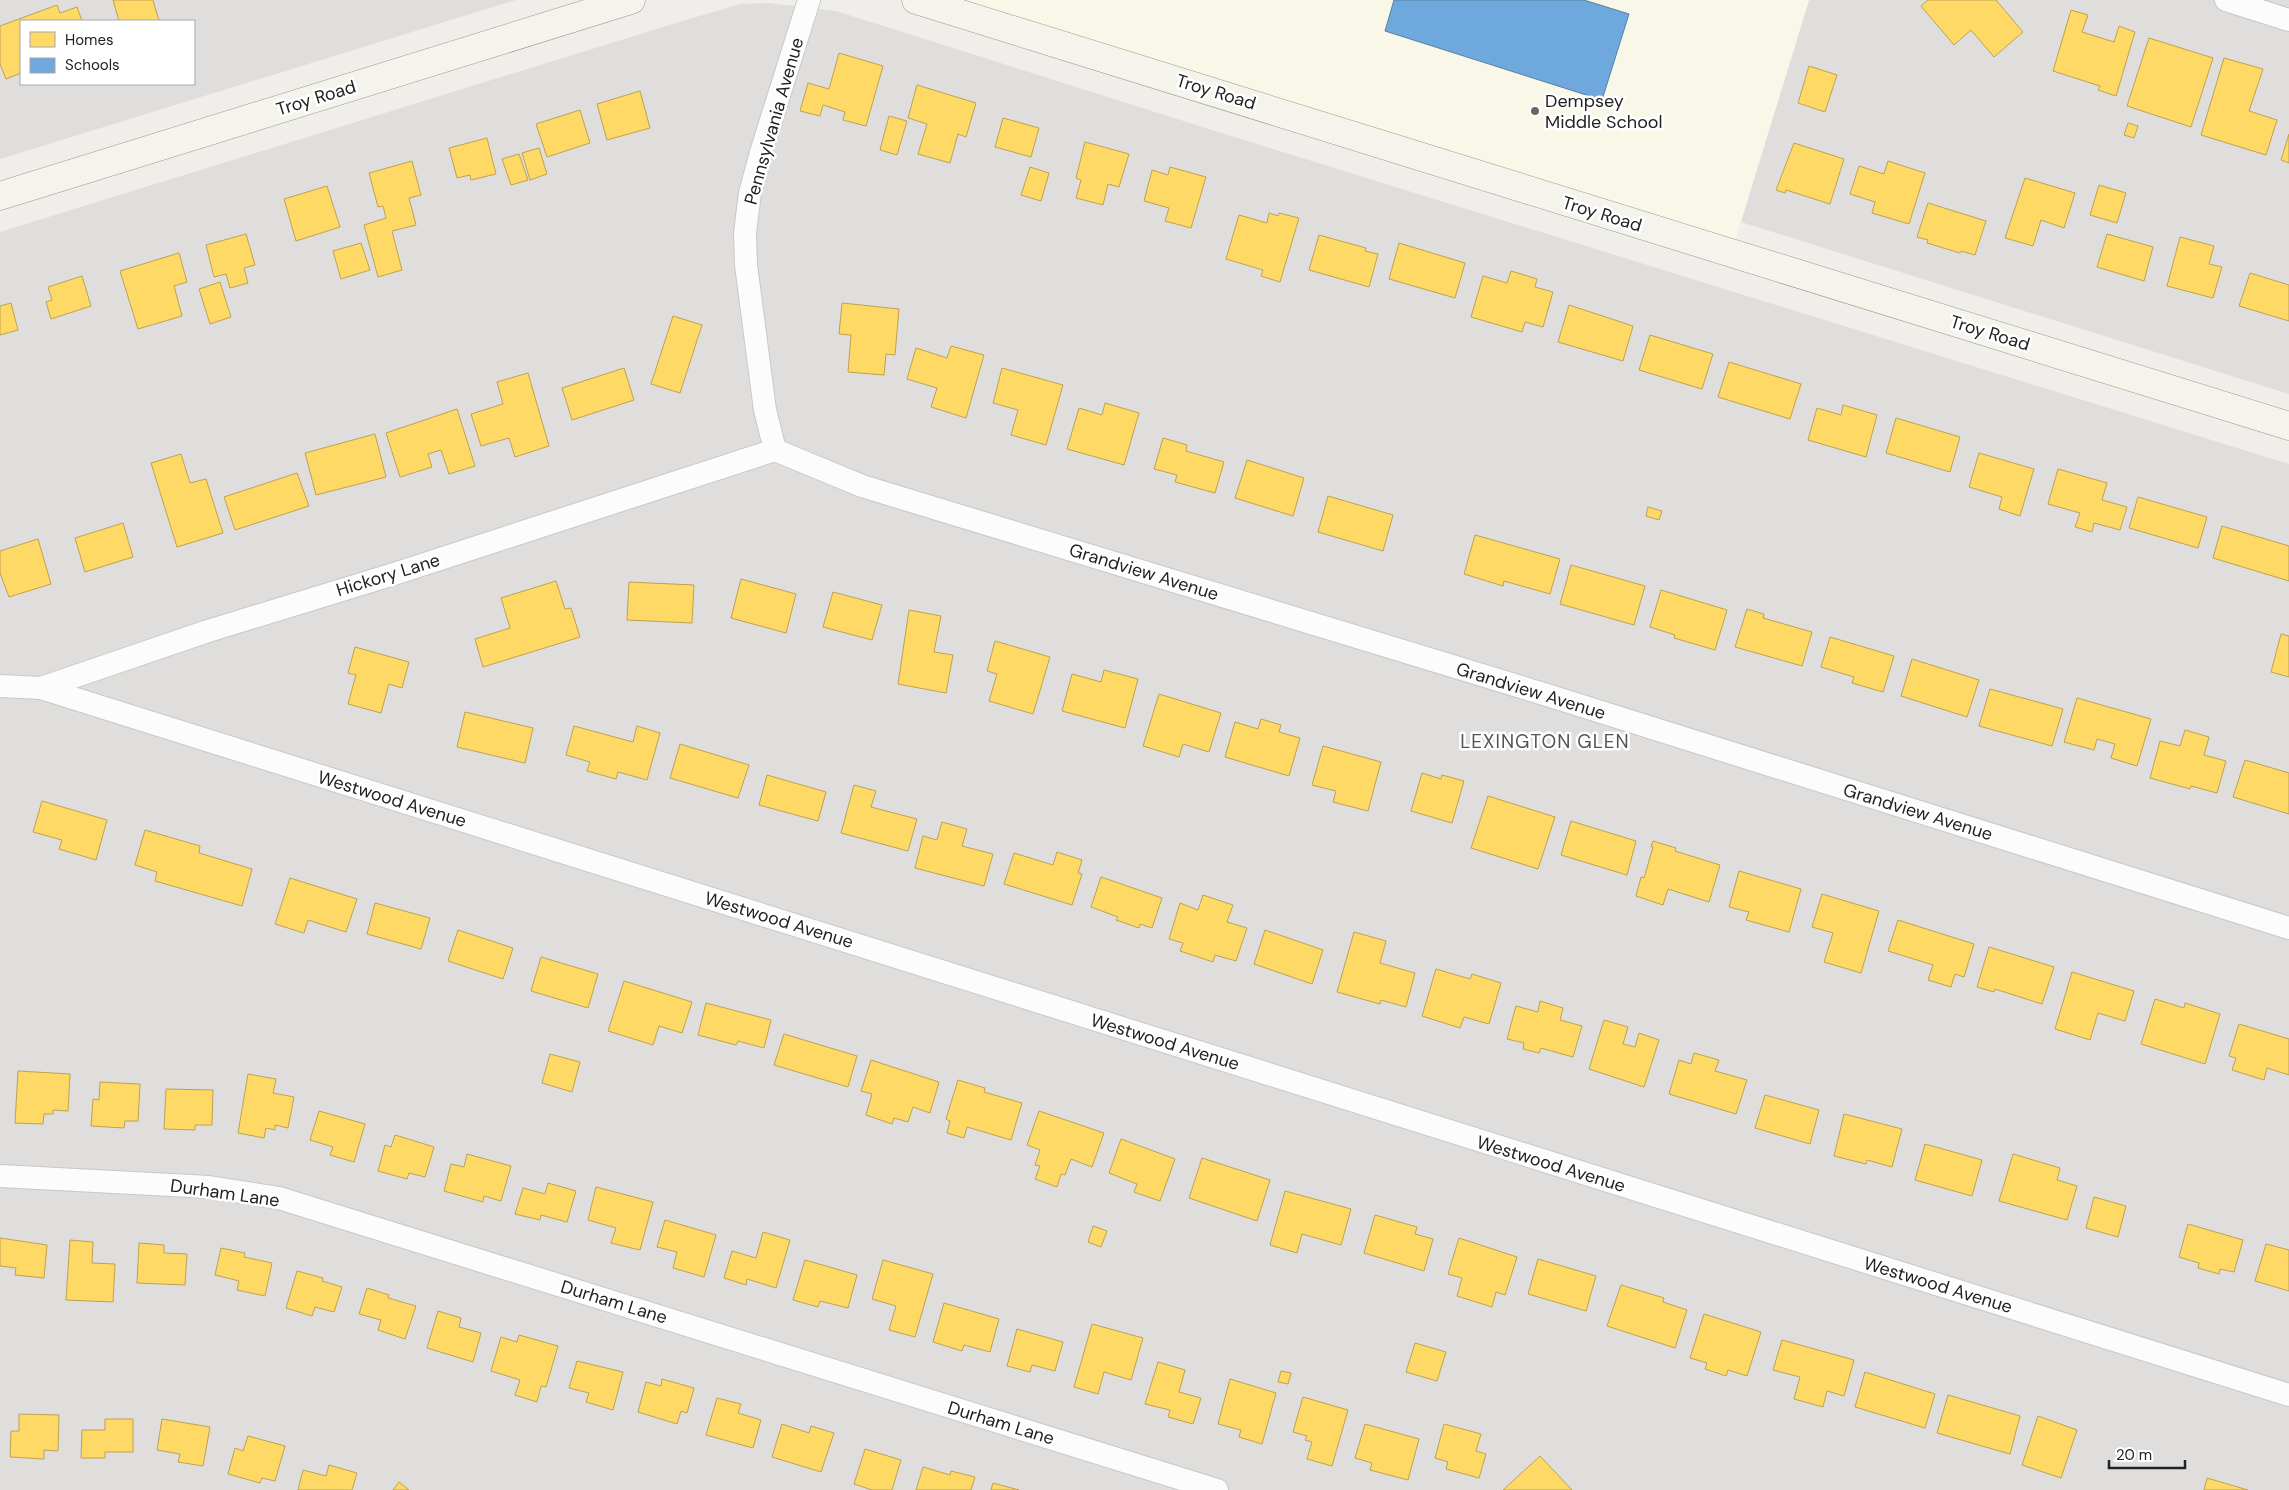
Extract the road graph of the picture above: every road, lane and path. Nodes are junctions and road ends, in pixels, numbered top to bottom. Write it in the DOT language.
graph roads {
  1 [pos="632,0"];
  2 [pos="809,0"];
  3 [pos="916,0"];
  4 [pos="2226,0"];
  5 [pos="2259,5"];
  6 [pos="2289,20"];
  7 [pos="0,196"];
  8 [pos="2289,426"];
  9 [pos="775,450"];
  10 [pos="0,686"];
  11 [pos="41,688"];
  12 [pos="2289,928"];
  13 [pos="0,1176"];
  14 [pos="2289,1396"];
  15 [pos="1217,1490"];
  1 -- 7 [label="street, Troy Road"];
  2 -- 9 [label="street, Pennsylvania Avenue"];
  3 -- 8 [label="street, Troy Road"];
  4 -- 5 [label="street"];
  5 -- 6 [label="street"];
  9 -- 11 [label="street, Hickory Lane"];
  9 -- 12 [label="street, Grandview Avenue"];
  10 -- 11 [label="street, Hickory Lane"];
  11 -- 14 [label="street, Westwood Avenue"];
  13 -- 15 [label="street, Durham Lane"];
}
